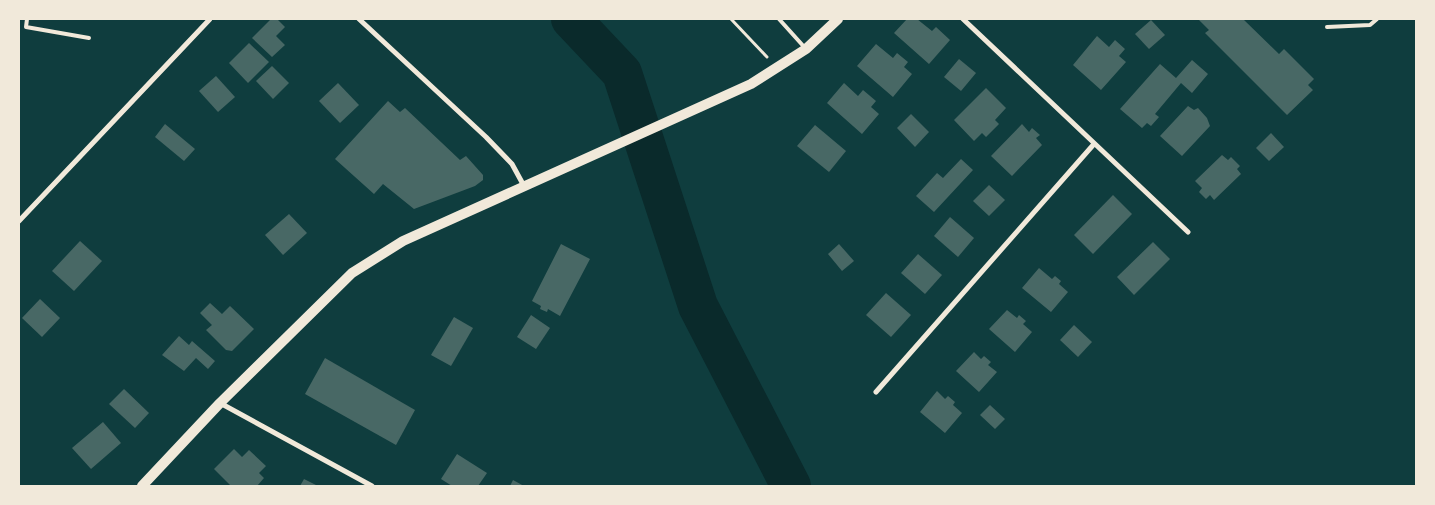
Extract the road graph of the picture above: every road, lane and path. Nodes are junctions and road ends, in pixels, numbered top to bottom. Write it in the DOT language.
graph roads {
  1 [pos="27,19"];
  2 [pos="210,19"];
  3 [pos="360,19"];
  4 [pos="731,19"];
  5 [pos="779,19"];
  6 [pos="789,19"];
  7 [pos="838,19"];
  8 [pos="963,19"];
  9 [pos="1377,19"];
  10 [pos="784,24"];
  11 [pos="1327,27"];
  12 [pos="89,38"];
  13 [pos="806,49"];
  14 [pos="777,69"];
  15 [pos="1094,144"];
  16 [pos="524,186"];
  17 [pos="19,221"];
  18 [pos="1188,232"];
  19 [pos="876,392"];
  20 [pos="220,403"];
  21 [pos="142,486"];
  22 [pos="372,486"];
  1 -- 12 [label="lane"];
  2 -- 17 [label="street"];
  3 -- 16 [label="street"];
  4 -- 14 [label="path"];
  5 -- 10 [label="lane"];
  6 -- 10 [label="lane"];
  7 -- 13 [label="main road"];
  8 -- 15 [label="street"];
  9 -- 11 [label="lane"];
  10 -- 13 [label="lane"];
  13 -- 14 [label="main road"];
  14 -- 16 [label="main road"];
  15 -- 18 [label="street"];
  15 -- 19 [label="street"];
  16 -- 20 [label="main road"];
  20 -- 21 [label="main road"];
  20 -- 22 [label="street"];
}
